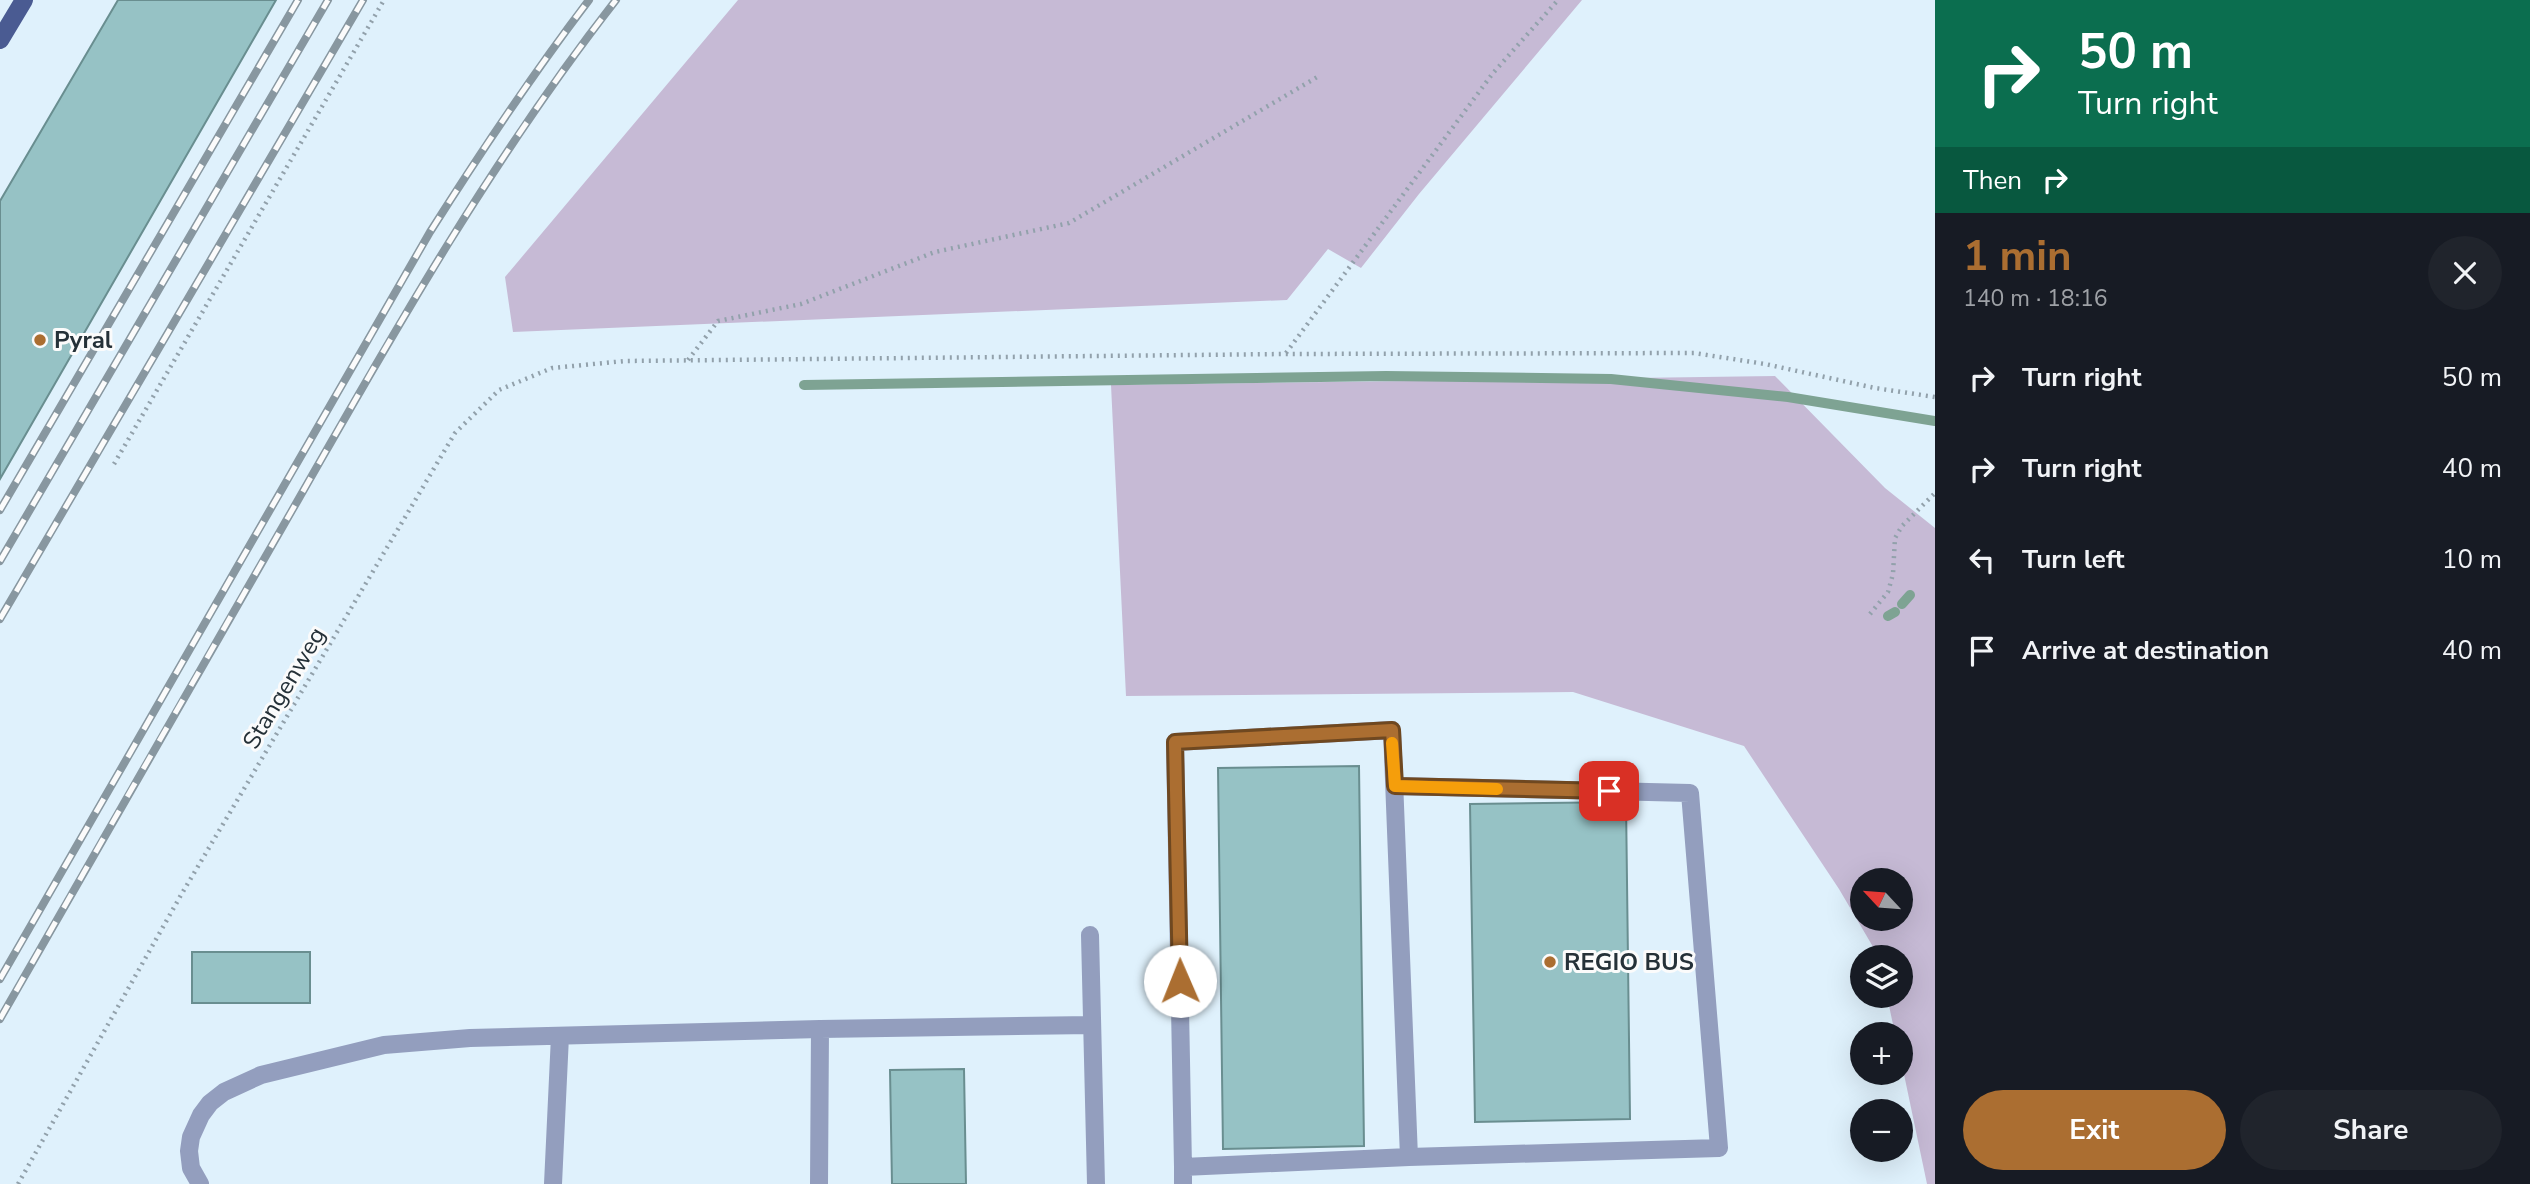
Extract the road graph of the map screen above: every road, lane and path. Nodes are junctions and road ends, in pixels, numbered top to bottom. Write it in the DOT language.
graph roads {
  1 [pos="24,0"];
  2 [pos="384,0"];
  3 [pos="1558,0"];
  4 [pos="0,40"];
  5 [pos="1319,76"];
  6 [pos="1285,354"];
  7 [pos="688,361"];
  8 [pos="1935,397"];
  9 [pos="114,464"];
  10 [pos="1935,493"];
  11 [pos="1870,614"];
  12 [pos="1395,786"];
  13 [pos="1090,935"];
  14 [pos="1092,1025"];
  15 [pos="820,1029"];
  16 [pos="560,1035"];
  17 [pos="1409,1157"];
  18 [pos="1183,1176"];
  19 [pos="18,1184"];
  20 [pos="200,1184"];
  21 [pos="553,1184"];
  22 [pos="819,1184"];
  23 [pos="1096,1184"];
  1 -- 4 [label="main road"];
  2 -- 9 [label="path"];
  3 -- 6 [label="path"];
  5 -- 7 [label="path"];
  6 -- 7 [label="path, Stangenweg"];
  6 -- 8 [label="path, Stangenweg"];
  7 -- 19 [label="path, Stangenweg"];
  10 -- 11 [label="path"];
  12 -- 17 [label="lane"];
  12 -- 17 [label="lane"];
  12 -- 18 [label="lane"];
  13 -- 14 [label="lane"];
  14 -- 15 [label="lane"];
  14 -- 23 [label="lane"];
  15 -- 16 [label="lane"];
  15 -- 22 [label="lane"];
  16 -- 20 [label="lane"];
  16 -- 21 [label="lane"];
  17 -- 18 [label="lane"];
}
